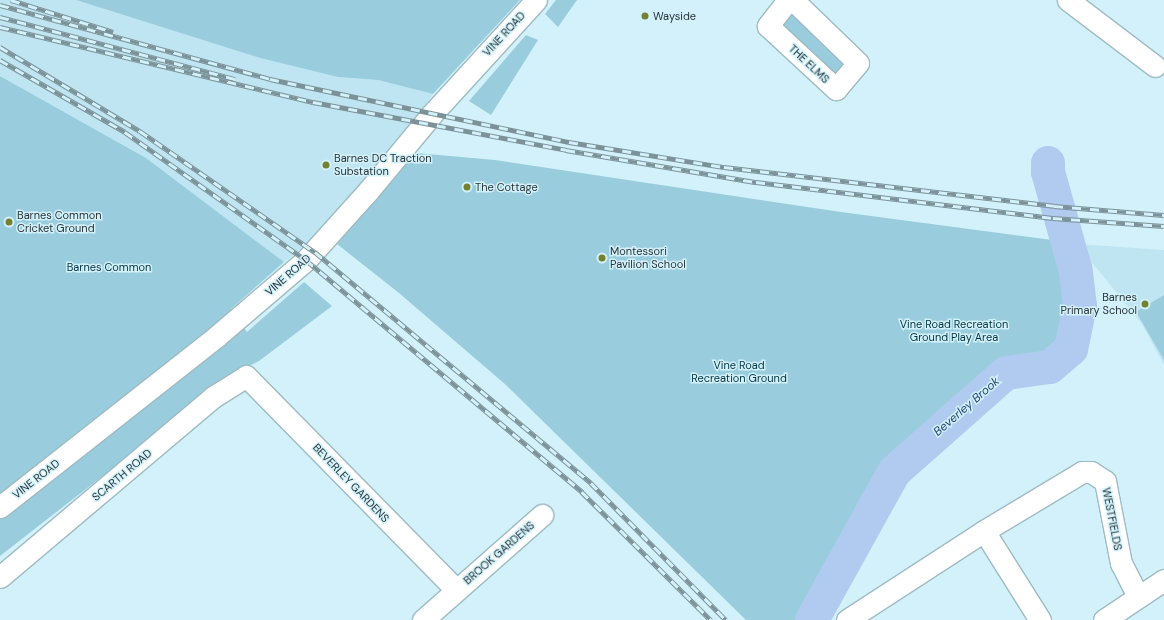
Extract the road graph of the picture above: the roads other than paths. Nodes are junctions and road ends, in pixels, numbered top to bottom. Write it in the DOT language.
graph roads {
  1 [pos="536,0"];
  2 [pos="788,0"];
  3 [pos="793,0"];
  4 [pos="1068,0"];
  5 [pos="1155,66"];
  6 [pos="246,376"];
  7 [pos="0,508"];
  8 [pos="542,515"];
  9 [pos="984,531"];
  10 [pos="0,577"];
  11 [pos="1164,580"];
  12 [pos="456,590"];
  13 [pos="1138,597"];
  14 [pos="423,620"];
  15 [pos="847,620"];
  16 [pos="1040,620"];
  17 [pos="1104,620"];
  1 -- 7 [label="street, VINE ROAD"];
  2 -- 3 [label="street, THE ELMS"];
  4 -- 5 [label="street"];
  6 -- 10 [label="street, SCARTH ROAD"];
  6 -- 12 [label="street, BEVERLEY GARDENS"];
  8 -- 12 [label="street, BROOK GARDENS"];
  9 -- 13 [label="street, WESTFIELDS"];
  9 -- 15 [label="street, WESTFIELDS"];
  9 -- 16 [label="street"];
  11 -- 13 [label="street"];
  12 -- 14 [label="street, BROOK GARDENS"];
  13 -- 17 [label="street"];
}
